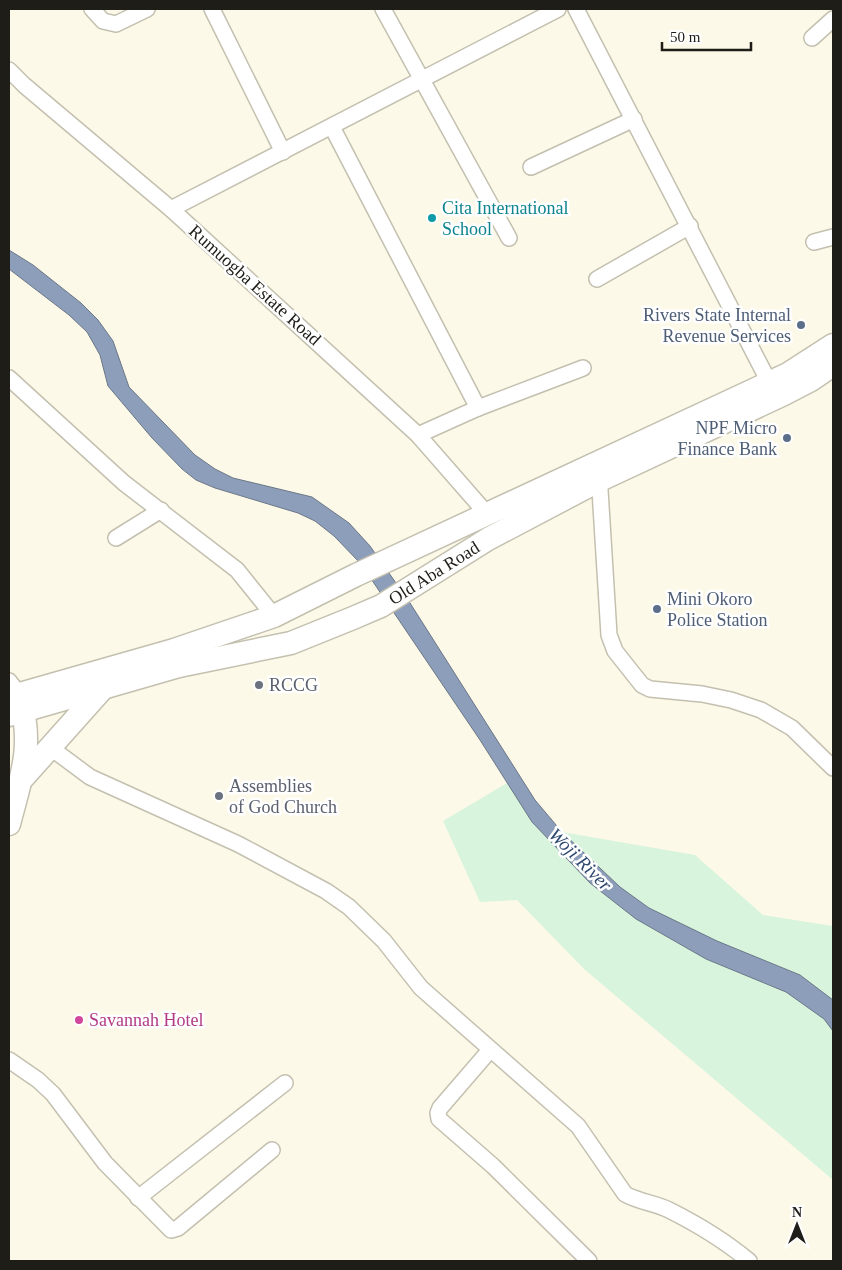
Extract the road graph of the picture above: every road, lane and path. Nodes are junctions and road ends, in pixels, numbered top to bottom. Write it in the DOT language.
graph roads {
  1 [pos="92,9"];
  2 [pos="147,9"];
  3 [pos="212,9"];
  4 [pos="382,9"];
  5 [pos="558,9"];
  6 [pos="576,9"];
  7 [pos="833,20"];
  8 [pos="812,38"];
  9 [pos="9,70"];
  10 [pos="421,80"];
  11 [pos="634,119"];
  12 [pos="332,127"];
  13 [pos="283,152"];
  14 [pos="531,167"];
  15 [pos="171,209"];
  16 [pos="690,226"];
  17 [pos="833,237"];
  18 [pos="509,238"];
  19 [pos="814,242"];
  20 [pos="596,279"];
  21 [pos="833,345"];
  22 [pos="833,365"];
  23 [pos="583,368"];
  24 [pos="9,378"];
  25 [pos="770,382"];
  26 [pos="478,408"];
  27 [pos="418,435"];
  28 [pos="599,471"];
  29 [pos="161,510"];
  30 [pos="487,514"];
  31 [pos="116,538"];
  32 [pos="274,616"];
  33 [pos="104,686"];
  34 [pos="14,700"];
  35 [pos="51,748"];
  36 [pos="833,768"];
  37 [pos="20,781"];
  38 [pos="9,824"];
  39 [pos="490,1050"];
  40 [pos="9,1060"];
  41 [pos="285,1083"];
  42 [pos="272,1150"];
  43 [pos="138,1198"];
  44 [pos="589,1261"];
  45 [pos="749,1261"];
  1 -- 2 [label="street"];
  3 -- 13 [label="street"];
  4 -- 10 [label="street"];
  5 -- 10 [label="street"];
  6 -- 11 [label="street"];
  7 -- 8 [label="street"];
  9 -- 15 [label="street, Rumuogba Estate Road"];
  10 -- 12 [label="street"];
  10 -- 18 [label="street"];
  11 -- 14 [label="street"];
  11 -- 16 [label="street"];
  12 -- 13 [label="street"];
  12 -- 26 [label="street"];
  13 -- 15 [label="street"];
  15 -- 27 [label="street, Rumuogba Estate Road"];
  16 -- 20 [label="street"];
  16 -- 25 [label="street"];
  17 -- 19 [label="street"];
  21 -- 25 [label="main road, Old Aba Road"];
  22 -- 28 [label="main road, Old Aba Road"];
  23 -- 26 [label="street"];
  24 -- 29 [label="street"];
  25 -- 28 [label="main road, Old Aba Road"];
  26 -- 27 [label="street"];
  27 -- 30 [label="street, Rumuogba Estate Road"];
  28 -- 30 [label="main road, Old Aba Road"];
  28 -- 33 [label="main road, Old Aba Road"];
  28 -- 36 [label="street"];
  29 -- 31 [label="street"];
  29 -- 32 [label="street"];
  30 -- 32 [label="main road, Old Aba Road"];
  32 -- 34 [label="main road, Old Aba Road"];
  33 -- 34 [label="main road, Old Aba Road"];
  33 -- 35 [label="main road"];
  34 -- 37 [label="main road"];
  35 -- 37 [label="main road"];
  35 -- 39 [label="street"];
  37 -- 38 [label="main road"];
  39 -- 44 [label="street"];
  39 -- 45 [label="street"];
  40 -- 43 [label="street"];
  41 -- 43 [label="street"];
  42 -- 43 [label="street"];
}
